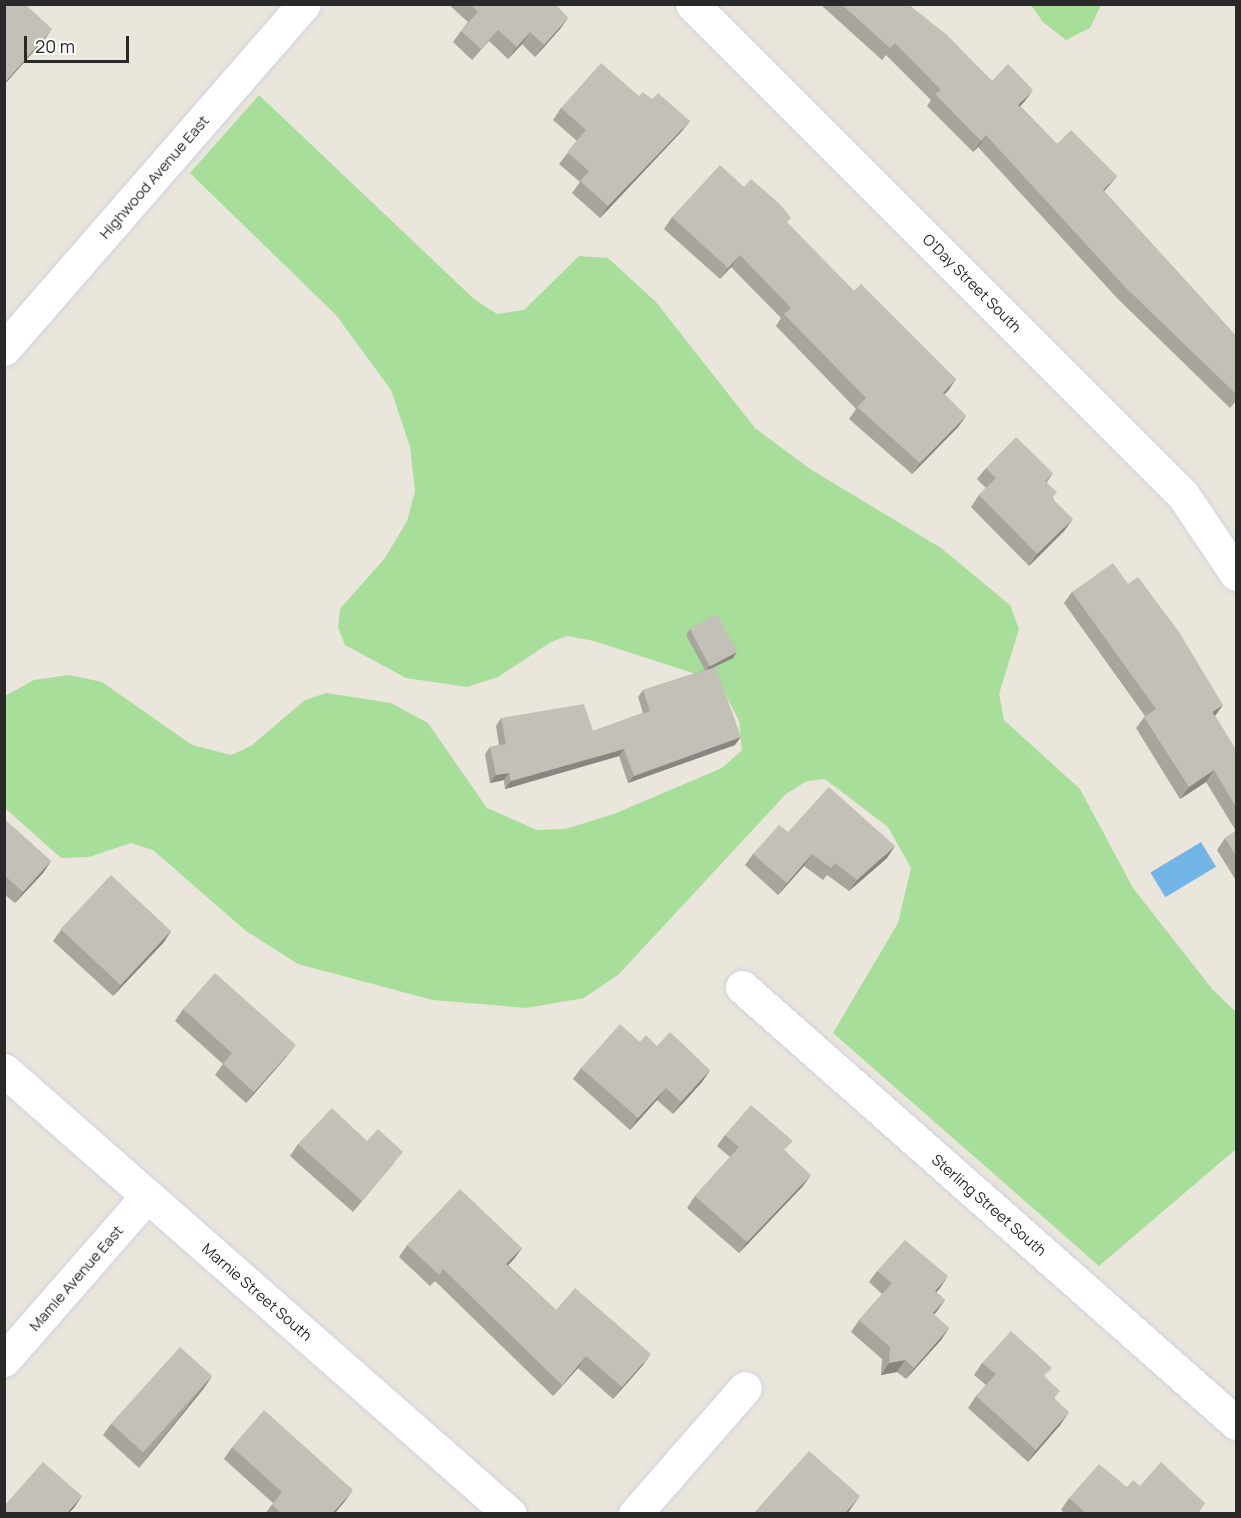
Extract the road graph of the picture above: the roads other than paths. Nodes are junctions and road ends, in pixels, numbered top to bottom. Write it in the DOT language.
graph roads {
  1 [pos="304,4"];
  2 [pos="692,4"];
  3 [pos="7,340"];
  4 [pos="1236,574"];
  5 [pos="742,987"];
  6 [pos="4,1070"];
  7 [pos="147,1196"];
  8 [pos="4,1360"];
  9 [pos="746,1388"];
  10 [pos="1236,1423"];
  11 [pos="510,1514"];
  12 [pos="635,1514"];
  1 -- 3 [label="street, Highwood Avenue East"];
  2 -- 4 [label="street, O'Day Street South"];
  5 -- 10 [label="street, Sterling Street South"];
  6 -- 7 [label="street, Marnie Street South"];
  7 -- 8 [label="street, Mamie Avenue East"];
  7 -- 11 [label="street, Marnie Street South"];
  9 -- 12 [label="street"];
}
